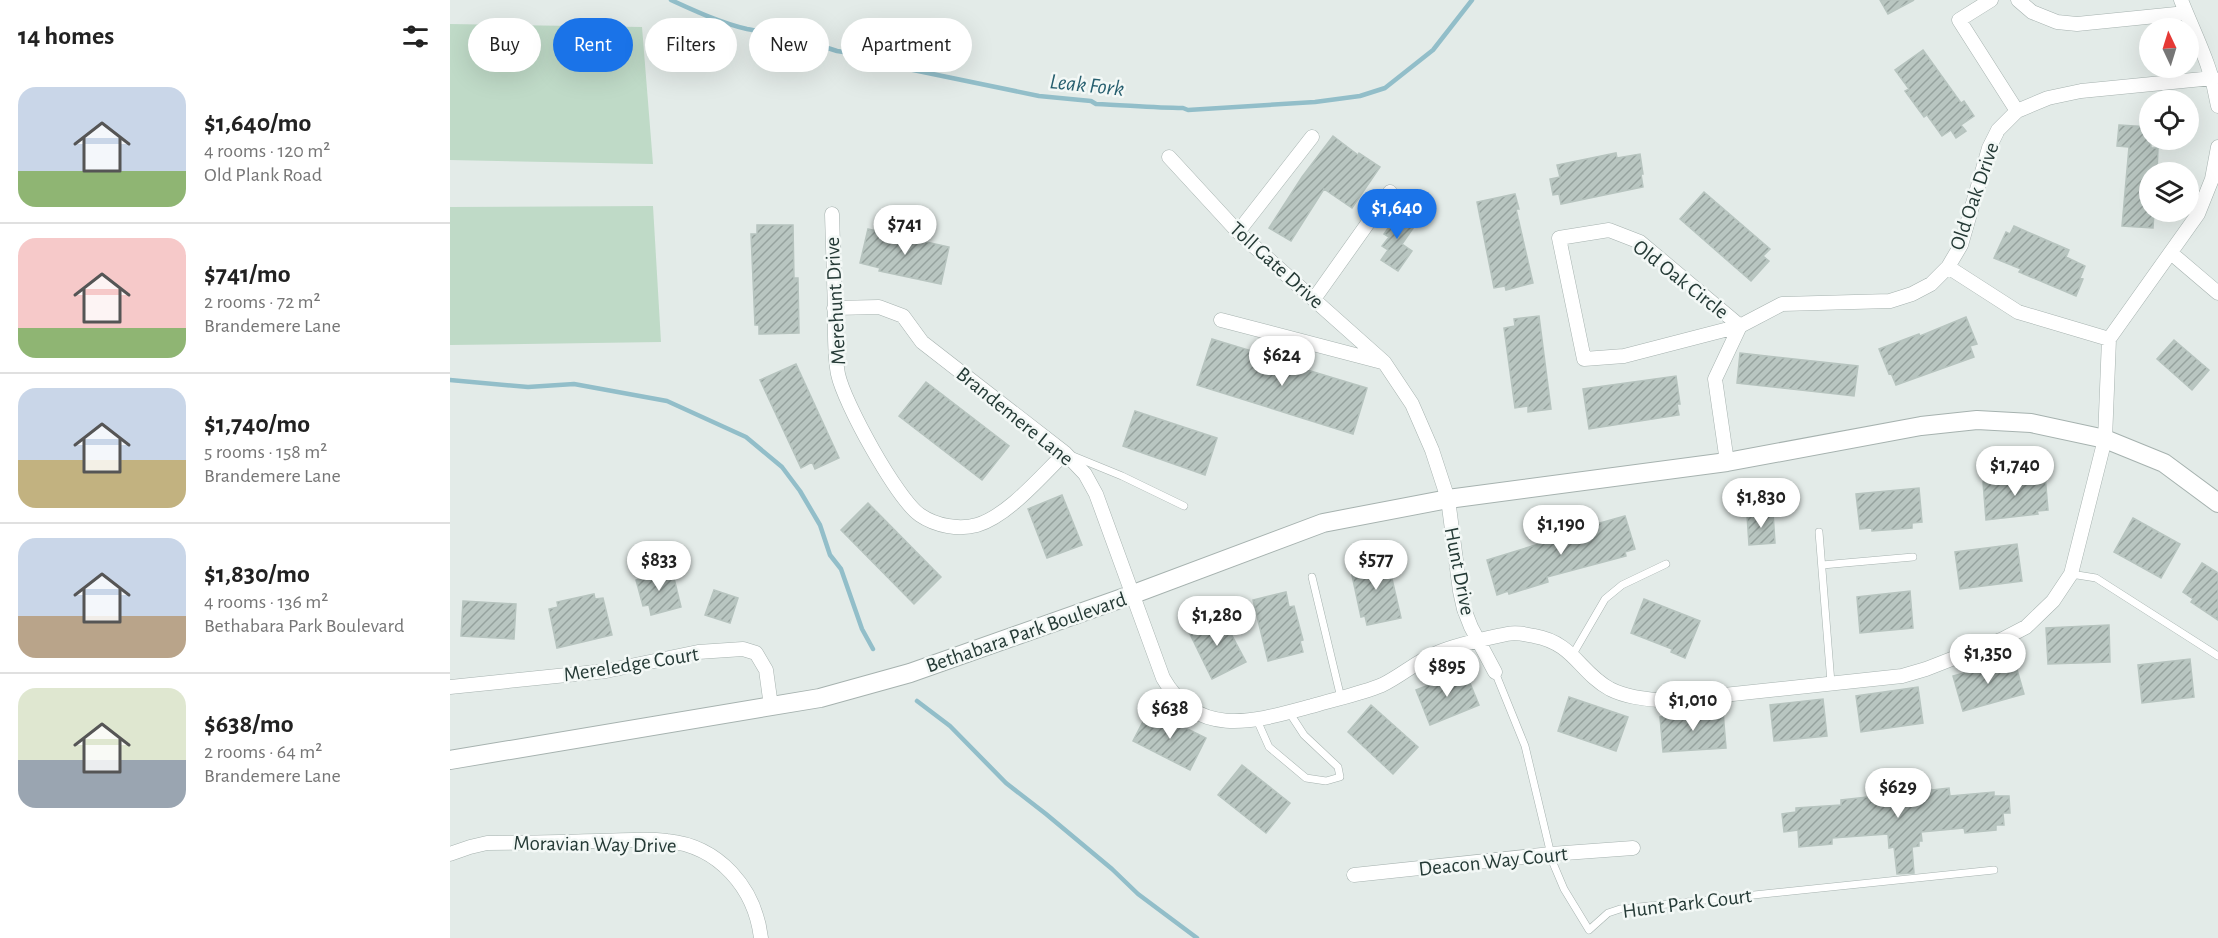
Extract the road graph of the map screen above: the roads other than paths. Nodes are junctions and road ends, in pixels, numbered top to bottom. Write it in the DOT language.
graph roads {
  1 [pos="1991,0"];
  2 [pos="2018,0"];
  3 [pos="2183,6"];
  4 [pos="2213,78"];
  5 [pos="2218,106"];
  6 [pos="2017,111"];
  7 [pos="1312,137"];
  8 [pos="2218,147"];
  9 [pos="1169,158"];
  10 [pos="1390,192"];
  11 [pos="832,214"];
  12 [pos="1238,232"];
  13 [pos="2171,254"];
  14 [pos="1948,267"];
  15 [pos="2218,293"];
  16 [pos="1314,299"];
  17 [pos="834,308"];
  18 [pos="1221,320"];
  19 [pos="1740,326"];
  20 [pos="2109,339"];
  21 [pos="1384,362"];
  22 [pos="2105,439"];
  23 [pos="1065,453"];
  24 [pos="1728,462"];
  25 [pos="1448,499"];
  26 [pos="2218,503"];
  27 [pos="1184,506"];
  28 [pos="1819,532"];
  29 [pos="1913,557"];
  30 [pos="1666,564"];
  31 [pos="1822,565"];
  32 [pos="2071,574"];
  33 [pos="1312,578"];
  34 [pos="1131,595"];
  35 [pos="1479,641"];
  36 [pos="1573,654"];
  37 [pos="2218,656"];
  38 [pos="1494,672"];
  39 [pos="1831,683"];
  40 [pos="450,687"];
  41 [pos="1341,698"];
  42 [pos="771,706"];
  43 [pos="1289,712"];
  44 [pos="1257,720"];
  45 [pos="450,760"];
  46 [pos="450,847"];
  47 [pos="470,847"];
  48 [pos="1633,848"];
  49 [pos="450,854"];
  50 [pos="1551,854"];
  51 [pos="1994,870"];
  52 [pos="1353,875"];
  53 [pos="761,938"];
  1 -- 6 [label="street"];
  2 -- 3 [label="street"];
  3 -- 4 [label="street"];
  4 -- 5 [label="street"];
  4 -- 6 [label="street, Old Oak Drive"];
  6 -- 14 [label="street, Old Oak Drive"];
  7 -- 12 [label="street"];
  8 -- 13 [label="street"];
  9 -- 12 [label="street, Toll Gate Drive"];
  10 -- 16 [label="street"];
  11 -- 17 [label="street, Merehunt Drive"];
  12 -- 16 [label="street, Toll Gate Drive"];
  13 -- 15 [label="street"];
  13 -- 20 [label="street"];
  14 -- 19 [label="street, Old Oak Drive"];
  14 -- 20 [label="street"];
  16 -- 21 [label="street, Toll Gate Drive"];
  17 -- 23 [label="street, Brandemere Lane"];
  17 -- 23 [label="street, Merehunt Drive"];
  18 -- 21 [label="street"];
  19 -- 19 [label="street, Old Oak Circle"];
  19 -- 24 [label="street"];
  20 -- 22 [label="street, Brandemere Lane"];
  21 -- 25 [label="street, Toll Gate Drive"];
  22 -- 24 [label="street, Bethabara Park Boulevard"];
  22 -- 26 [label="street, Bethabara Park Boulevard"];
  22 -- 32 [label="street, Brandemere Lane"];
  23 -- 27 [label="lane"];
  23 -- 34 [label="street, Brandemere Lane"];
  24 -- 25 [label="street, Bethabara Park Boulevard"];
  25 -- 34 [label="street, Bethabara Park Boulevard"];
  25 -- 35 [label="street, Hunt Drive"];
  28 -- 31 [label="lane"];
  29 -- 31 [label="lane"];
  30 -- 36 [label="lane"];
  31 -- 39 [label="lane"];
  32 -- 37 [label="lane"];
  32 -- 39 [label="street, Brandemere Lane"];
  33 -- 41 [label="lane"];
  34 -- 42 [label="street, Bethabara Park Boulevard"];
  34 -- 44 [label="street, Brandemere Lane"];
  35 -- 36 [label="street, Brandemere Lane"];
  35 -- 38 [label="street, Hunt Drive"];
  35 -- 41 [label="street, Brandemere Lane"];
  36 -- 39 [label="street, Brandemere Lane"];
  38 -- 50 [label="lane, Hunt Park Court"];
  40 -- 42 [label="street, Mereledge Court"];
  41 -- 43 [label="street, Brandemere Lane"];
  42 -- 45 [label="street, Bethabara Park Boulevard"];
  43 -- 44 [label="street, Brandemere Lane"];
  43 -- 44 [label="lane"];
  46 -- 47 [label="street"];
  47 -- 49 [label="street, Moravian Way Drive"];
  47 -- 53 [label="street, Moravian Way Drive"];
  48 -- 50 [label="street, Deacon Way Court"];
  50 -- 51 [label="lane, Hunt Park Court"];
  50 -- 52 [label="street, Deacon Way Court"];
}
